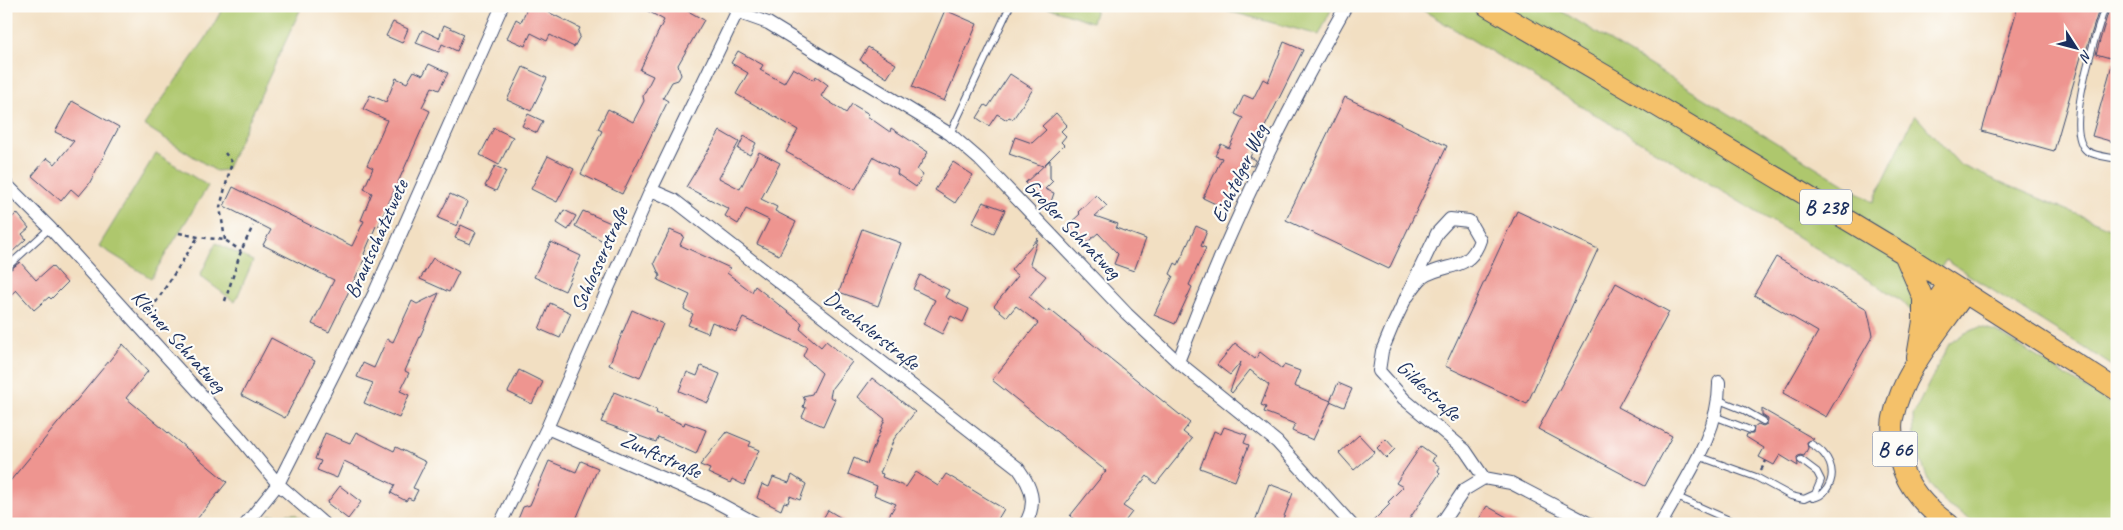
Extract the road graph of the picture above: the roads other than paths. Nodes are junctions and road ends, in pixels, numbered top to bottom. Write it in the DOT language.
graph roads {
  1 [pos="502,6"];
  2 [pos="1010,6"];
  3 [pos="1014,6"];
  4 [pos="1346,6"];
  5 [pos="1487,6"];
  6 [pos="2105,6"];
  7 [pos="735,9"];
  8 [pos="1006,14"];
  9 [pos="950,134"];
  10 [pos="2117,160"];
  11 [pos="6,184"];
  12 [pos="651,190"];
  13 [pos="50,228"];
  14 [pos="1904,254"];
  15 [pos="6,268"];
  16 [pos="1957,288"];
  17 [pos="1408,296"];
  18 [pos="1923,321"];
  19 [pos="1917,359"];
  20 [pos="1178,362"];
  21 [pos="1718,382"];
  22 [pos="2117,390"];
  23 [pos="1719,400"];
  24 [pos="1714,416"];
  25 [pos="1762,421"];
  26 [pos="547,428"];
  27 [pos="1750,430"];
  28 [pos="1811,444"];
  29 [pos="1698,456"];
  30 [pos="1801,460"];
  31 [pos="1484,478"];
  32 [pos="278,484"];
  33 [pos="1675,496"];
  34 [pos="1804,499"];
  35 [pos="246,524"];
  36 [pos="324,524"];
  37 [pos="500,524"];
  38 [pos="757,524"];
  39 [pos="1025,524"];
  40 [pos="1351,524"];
  41 [pos="1442,524"];
  42 [pos="1590,524"];
  43 [pos="1661,524"];
  44 [pos="1738,524"];
  45 [pos="1949,524"];
  1 -- 32 [label="street, Brautschatztwete"];
  2 -- 8 [label="lane"];
  3 -- 8 [label="lane"];
  4 -- 20 [label="street, Eichtelger Weg"];
  5 -- 14 [label="main road, B 238"];
  6 -- 10 [label="lane"];
  7 -- 9 [label="street, Großer Schratweg"];
  7 -- 12 [label="street, Schlosserstraße"];
  8 -- 9 [label="lane"];
  9 -- 20 [label="street, Großer Schratweg"];
  11 -- 13 [label="street, Kleiner Schratweg"];
  12 -- 26 [label="street, Schlosserstraße"];
  12 -- 39 [label="street, Drechslerstraße"];
  13 -- 15 [label="lane"];
  13 -- 32 [label="street, Kleiner Schratweg"];
  14 -- 16 [label="main road, B 238"];
  14 -- 18 [label="main road, B 66"];
  16 -- 18 [label="main road, B 66"];
  16 -- 19 [label="main road, B 66"];
  16 -- 22 [label="main road, B 238"];
  17 -- 17 [label="street, Gildestraße"];
  17 -- 31 [label="street, Gildestraße"];
  18 -- 19 [label="main road, B 66"];
  19 -- 45 [label="main road, B 66"];
  20 -- 40 [label="street, Großer Schratweg"];
  21 -- 23 [label="street"];
  23 -- 24 [label="street"];
  23 -- 25 [label="lane"];
  24 -- 27 [label="lane"];
  24 -- 29 [label="street"];
  26 -- 37 [label="street, Schlosserstraße"];
  26 -- 38 [label="street, Zunftstraße"];
  28 -- 34 [label="lane"];
  29 -- 33 [label="street"];
  29 -- 34 [label="lane"];
  30 -- 34 [label="lane"];
  31 -- 41 [label="street"];
  31 -- 42 [label="street"];
  32 -- 35 [label="street, Brautschatztwete"];
  32 -- 36 [label="street, Kleiner Schratweg"];
  33 -- 43 [label="street"];
  33 -- 44 [label="lane"];
}
